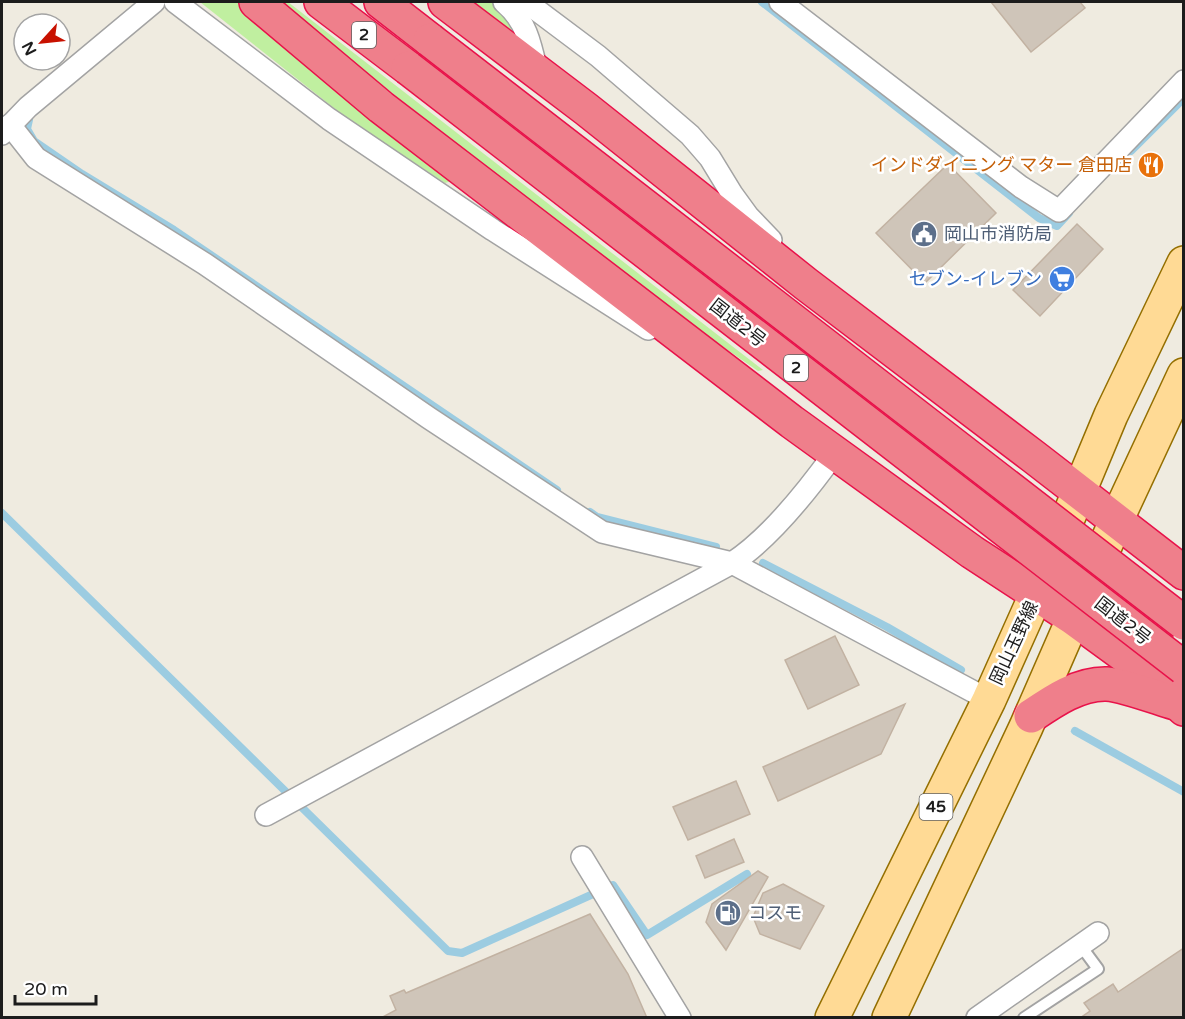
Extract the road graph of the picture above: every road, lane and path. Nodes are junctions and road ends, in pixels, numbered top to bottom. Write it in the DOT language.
graph roads {
  1 [pos="154,2"];
  2 [pos="175,2"];
  3 [pos="256,2"];
  4 [pos="321,2"];
  5 [pos="381,2"];
  6 [pos="445,2"];
  7 [pos="504,2"];
  8 [pos="526,2"];
  9 [pos="780,2"];
  10 [pos="537,72"];
  11 [pos="1184,81"];
  12 [pos="6,130"];
  13 [pos="1184,263"];
  14 [pos="806,284"];
  15 [pos="1184,375"];
  16 [pos="792,422"];
  17 [pos="834,454"];
  18 [pos="1078,491"];
  19 [pos="1116,521"];
  20 [pos="732,563"];
  21 [pos="1184,573"];
  22 [pos="1036,595"];
  23 [pos="1073,618"];
  24 [pos="1184,623"];
  25 [pos="1184,668"];
  26 [pos="989,700"];
  27 [pos="1180,706"];
  28 [pos="1031,716"];
  29 [pos="266,815"];
  30 [pos="582,856"];
  31 [pos="1098,933"];
  32 [pos="1081,946"];
  33 [pos="680,1017"];
  34 [pos="832,1017"];
  35 [pos="888,1017"];
  36 [pos="977,1017"];
  37 [pos="1024,1017"];
  1 -- 12 [label="street"];
  2 -- 16 [label="street"];
  3 -- 16 [label="highway"];
  4 -- 25 [label="highway, 国道2号 / 2, bridge"];
  5 -- 24 [label="highway, 国道2号 / 2, bridge"];
  6 -- 10 [label="highway"];
  7 -- 10 [label="street"];
  8 -- 14 [label="street"];
  9 -- 11 [label="street"];
  10 -- 14 [label="highway"];
  12 -- 20 [label="street"];
  13 -- 18 [label="main road, 岡山玉野線 / 45"];
  14 -- 18 [label="highway"];
  15 -- 19 [label="main road, 45"];
  16 -- 17 [label="highway"];
  17 -- 20 [label="street"];
  17 -- 22 [label="highway"];
  18 -- 19 [label="highway"];
  18 -- 22 [label="main road, 岡山玉野線 / 45"];
  19 -- 21 [label="highway"];
  19 -- 23 [label="main road, 45"];
  20 -- 26 [label="street"];
  20 -- 29 [label="street"];
  22 -- 23 [label="highway"];
  22 -- 26 [label="main road, 岡山玉野線 / 45"];
  23 -- 27 [label="highway"];
  23 -- 28 [label="main road, 45"];
  26 -- 34 [label="main road, 岡山玉野線 / 45"];
  27 -- 28 [label="highway"];
  28 -- 35 [label="main road, 45"];
  30 -- 33 [label="street"];
  31 -- 32 [label="street"];
  32 -- 36 [label="street"];
  32 -- 37 [label="lane"];
}
